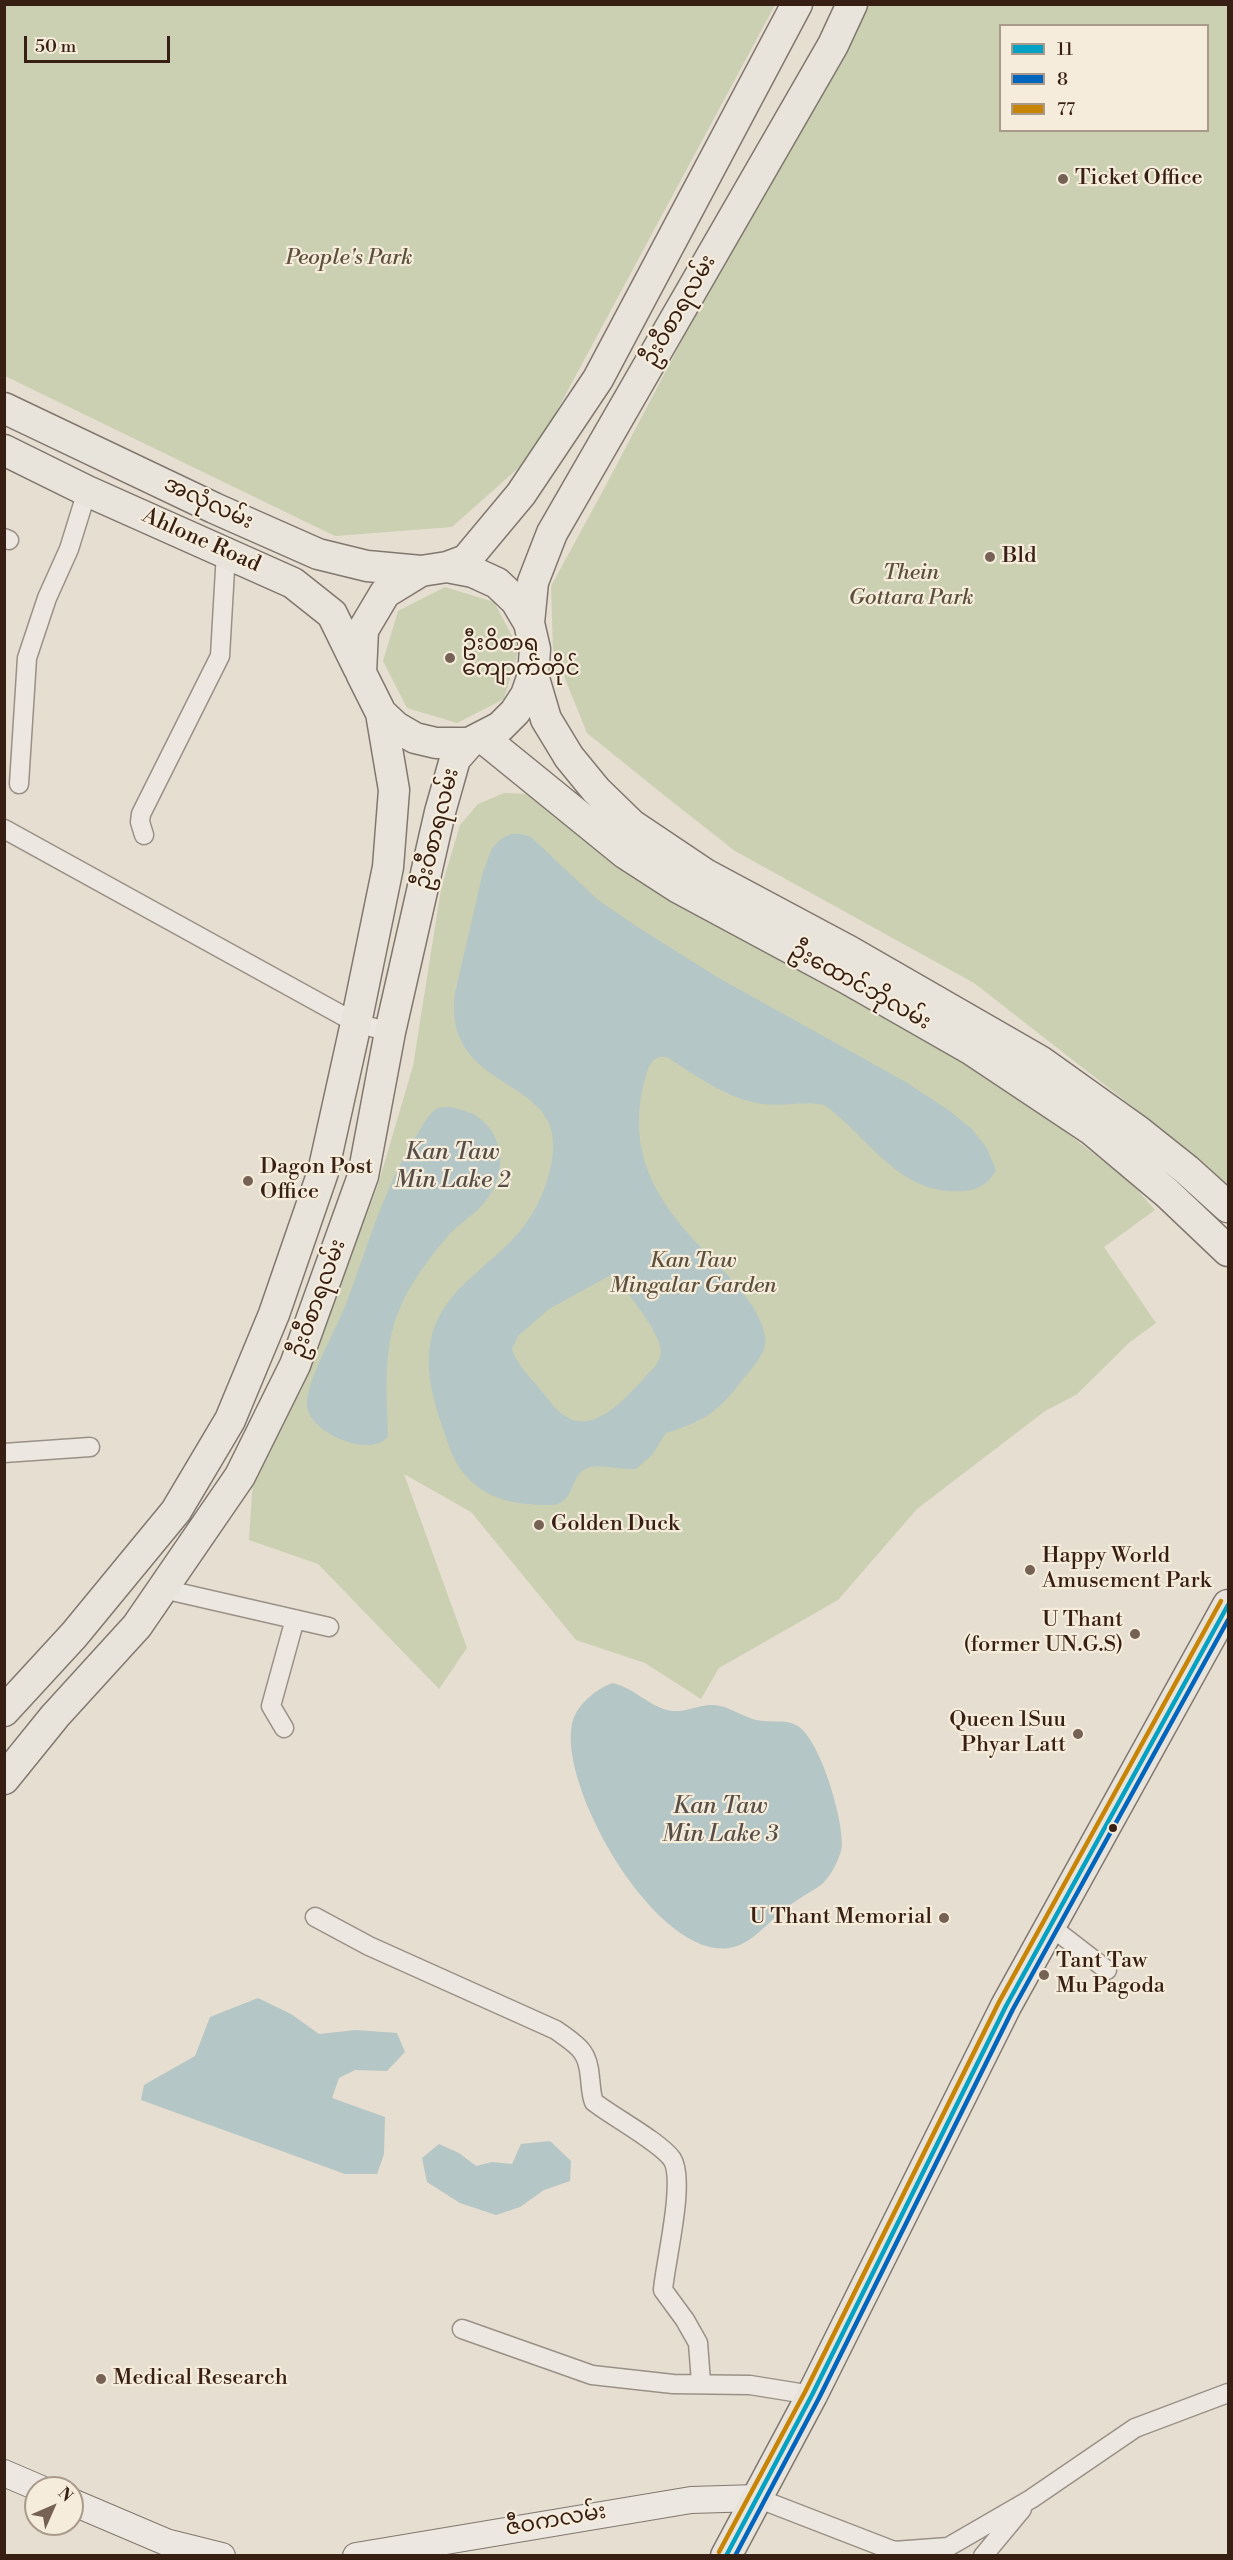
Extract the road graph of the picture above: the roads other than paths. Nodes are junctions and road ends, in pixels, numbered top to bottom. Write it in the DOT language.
graph roads {
  1 [pos="797,4"];
  2 [pos="852,4"];
  3 [pos="700,186"];
  4 [pos="740,206"];
  5 [pos="598,379"];
  6 [pos="629,400"];
  7 [pos="4,408"];
  8 [pos="4,450"];
  9 [pos="87,490"];
  10 [pos="226,552"];
  11 [pos="434,569"];
  12 [pos="529,623"];
  13 [pos="361,673"];
  14 [pos="533,675"];
  15 [pos="381,713"];
  16 [pos="475,740"];
  17 [pos="19,784"];
  18 [pos="4,829"];
  19 [pos="144,835"];
  20 [pos="357,1023"];
  21 [pos="390,1032"];
  22 [pos="1092,1130"];
  23 [pos="1228,1207"];
  24 [pos="1228,1251"];
  25 [pos="1228,1271"];
  26 [pos="237,1402"];
  27 [pos="270,1417"];
  28 [pos="90,1447"];
  29 [pos="4,1453"];
  30 [pos="116,1583"];
  31 [pos="156,1599"];
  32 [pos="1228,1605"];
  33 [pos="295,1619"];
  34 [pos="329,1627"];
  35 [pos="4,1711"];
  36 [pos="284,1728"];
  37 [pos="4,1779"];
  38 [pos="315,1917"];
  39 [pos="1050,1926"];
  40 [pos="1107,1970"];
  41 [pos="462,2329"];
  42 [pos="700,2382"];
  43 [pos="1228,2393"];
  44 [pos="812,2395"];
  45 [pos="4,2473"];
  46 [pos="24,2482"];
  47 [pos="757,2498"];
  48 [pos="1030,2499"];
  49 [pos="84,2507"];
  50 [pos="443,2548"];
  51 [pos="222,2556"];
  52 [pos="356,2556"];
  53 [pos="726,2556"];
  54 [pos="983,2556"];
  1 -- 3 [label="main road, ဦးဝီစာရလမ်း"];
  2 -- 4 [label="main road, ဦးဝီစာရလမ်း"];
  3 -- 4 [label="main road"];
  3 -- 5 [label="main road, ဦးဝီစာရလမ်း"];
  4 -- 6 [label="main road, ဦးဝီစာရလမ်း"];
  5 -- 6 [label="main road"];
  5 -- 11 [label="main road, ဦးဝီစာရလမ်း"];
  6 -- 12 [label="main road, ဦးဝီစာရလမ်း"];
  7 -- 11 [label="main road, အလုံလမ်း"];
  8 -- 9 [label="main road, Ahlone Road"];
  9 -- 10 [label="main road, Ahlone Road"];
  9 -- 17 [label="street"];
  10 -- 13 [label="main road, Ahlone Road"];
  10 -- 19 [label="street"];
  11 -- 12 [label="main road"];
  11 -- 13 [label="main road"];
  12 -- 14 [label="main road"];
  13 -- 15 [label="main road"];
  14 -- 16 [label="main road"];
  14 -- 23 [label="main road, ဦးထောင်ဘိုလမ်း"];
  15 -- 16 [label="main road"];
  15 -- 20 [label="main road, ဦးဝီစာရလမ်း"];
  16 -- 21 [label="main road, ဦးဝီစာရလမ်း"];
  16 -- 22 [label="main road, ဦးထောင်ဘိုလမ်း"];
  18 -- 20 [label="street"];
  20 -- 21 [label="street"];
  20 -- 26 [label="main road, ဦးဝီစာရလမ်း"];
  21 -- 27 [label="main road, ဦးဝီစာရလမ်း"];
  22 -- 24 [label="main road, ဦးထောင်ဘိုလမ်း"];
  22 -- 25 [label="main road"];
  26 -- 27 [label="main road"];
  26 -- 30 [label="main road, ဦးဝီစာရလမ်း"];
  27 -- 31 [label="main road, ဦးဝီစာရလမ်း"];
  28 -- 29 [label="street"];
  30 -- 31 [label="main road"];
  30 -- 35 [label="main road, ဦးဝီစာရလမ်း"];
  31 -- 33 [label="street"];
  31 -- 37 [label="main road, ဦးဝီစာရလမ်း"];
  32 -- 39 [label="main road"];
  33 -- 34 [label="street"];
  33 -- 36 [label="street"];
  38 -- 42 [label="street"];
  39 -- 40 [label="street"];
  39 -- 44 [label="main road"];
  41 -- 42 [label="street"];
  42 -- 44 [label="street"];
  43 -- 48 [label="street"];
  44 -- 47 [label="main road"];
  45 -- 46 [label="main road"];
  47 -- 48 [label="street"];
  47 -- 50 [label="main road, ဇီဝကလမ်း"];
  47 -- 53 [label="main road"];
  48 -- 54 [label="street"];
  49 -- 51 [label="main road"];
  50 -- 52 [label="main road, ဇီဝကလမ်း"];
}
